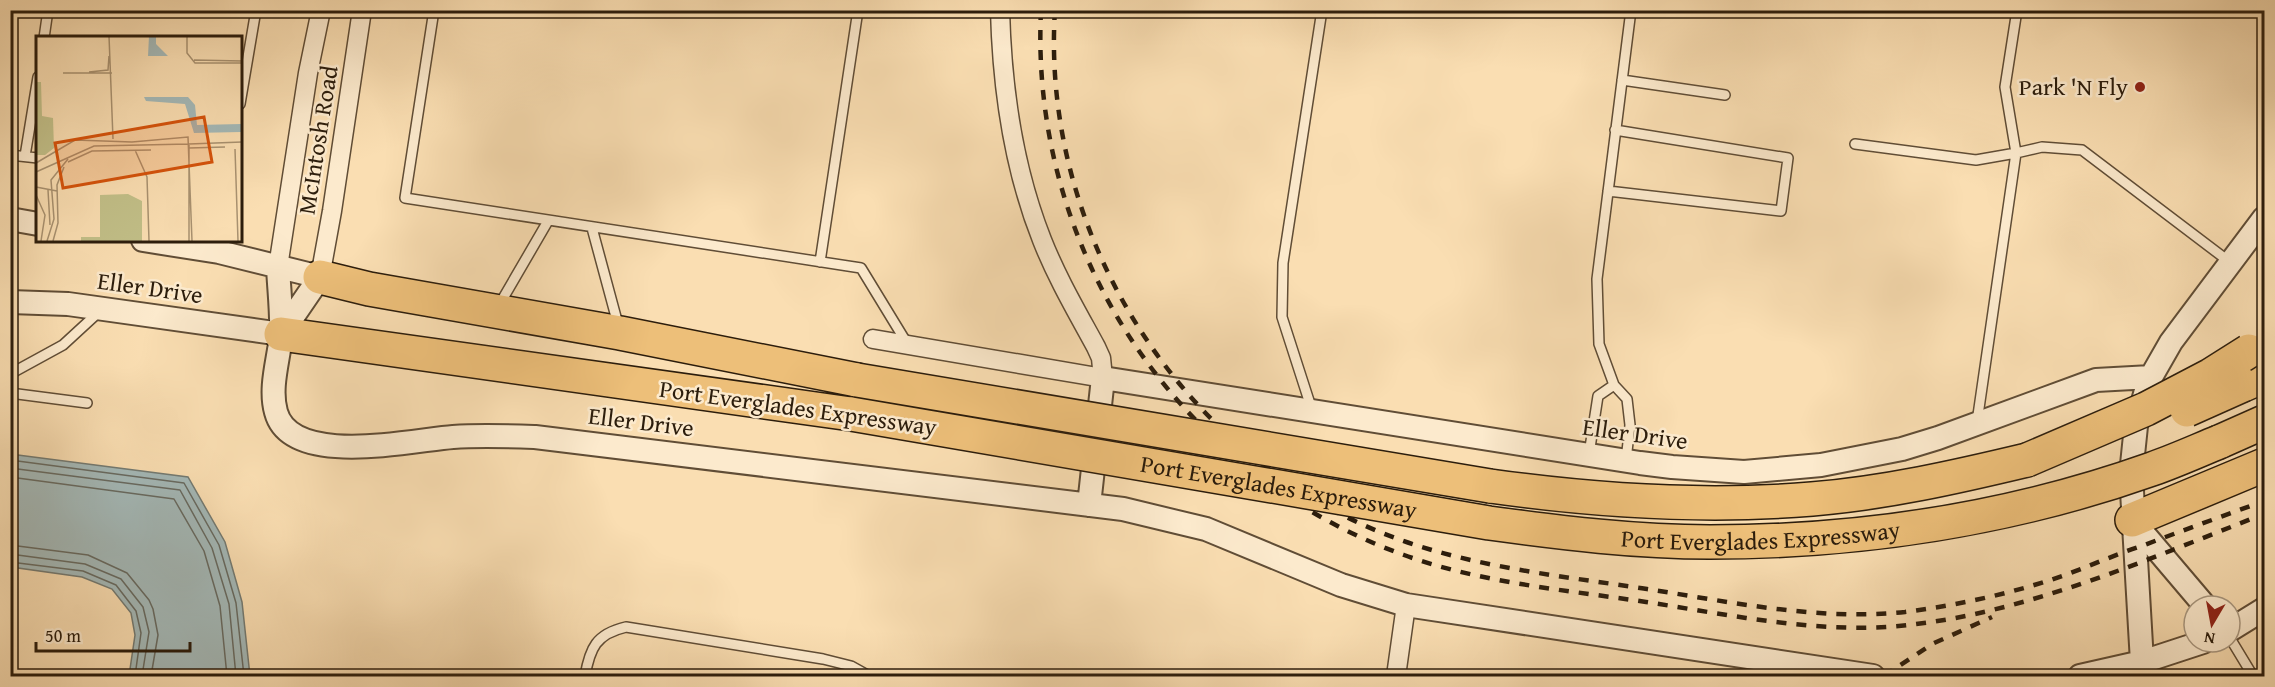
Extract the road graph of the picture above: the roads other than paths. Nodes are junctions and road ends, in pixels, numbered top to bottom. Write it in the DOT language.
graph roads {
  1 [pos="48,10"];
  2 [pos="256,10"];
  3 [pos="321,10"];
  4 [pos="362,10"];
  5 [pos="434,10"];
  6 [pos="858,10"];
  7 [pos="1000,10"];
  8 [pos="1322,10"];
  9 [pos="1631,10"];
  10 [pos="2017,10"];
  11 [pos="44,36"];
  12 [pos="1622,80"];
  13 [pos="36,89"];
  14 [pos="242,92"];
  15 [pos="1725,95"];
  16 [pos="1616,130"];
  17 [pos="1854,144"];
  18 [pos="2016,153"];
  19 [pos="10,155"];
  20 [pos="25,156"];
  21 [pos="36,158"];
  22 [pos="1608,191"];
  23 [pos="2265,218"];
  24 [pos="10,219"];
  25 [pos="548,221"];
  26 [pos="36,224"];
  27 [pos="592,228"];
  28 [pos="156,242"];
  29 [pos="820,262"];
  30 [pos="2231,263"];
  31 [pos="278,267"];
  32 [pos="320,277"];
  33 [pos="10,302"];
  34 [pos="102,309"];
  35 [pos="495,311"];
  36 [pos="620,333"];
  37 [pos="281,334"];
  38 [pos="873,339"];
  39 [pos="908,345"];
  40 [pos="2255,363"];
  41 [pos="10,374"];
  42 [pos="2151,377"];
  43 [pos="1103,378"];
  44 [pos="1614,385"];
  45 [pos="10,393"];
  46 [pos="87,403"];
  47 [pos="1313,412"];
  48 [pos="2265,422"];
  49 [pos="1977,424"];
  50 [pos="1589,455"];
  51 [pos="1626,461"];
  52 [pos="2265,465"];
  53 [pos="1089,505"];
  54 [pos="2132,520"];
  55 [pos="2195,594"];
  56 [pos="1406,605"];
  57 [pos="2265,609"];
  58 [pos="2242,623"];
  59 [pos="2182,649"];
  60 [pos="2240,654"];
  61 [pos="2142,662"];
  62 [pos="585,676"];
  63 [pos="869,676"];
  64 [pos="1396,676"];
  65 [pos="1873,676"];
  66 [pos="2079,676"];
  67 [pos="2253,676"];
  1 -- 11 [label="lane"];
  2 -- 14 [label="lane"];
  3 -- 31 [label="street, McIntosh Road"];
  4 -- 32 [label="street, McIntosh Road"];
  5 -- 25 [label="lane"];
  6 -- 29 [label="lane"];
  7 -- 43 [label="street"];
  8 -- 47 [label="lane"];
  9 -- 12 [label="lane"];
  10 -- 18 [label="lane"];
  12 -- 15 [label="lane"];
  12 -- 16 [label="lane"];
  13 -- 20 [label="lane"];
  16 -- 22 [label="lane"];
  16 -- 22 [label="lane"];
  17 -- 18 [label="lane"];
  18 -- 30 [label="lane"];
  18 -- 49 [label="lane"];
  19 -- 20 [label="lane"];
  20 -- 21 [label="lane"];
  22 -- 44 [label="lane"];
  23 -- 30 [label="street"];
  24 -- 26 [label="street"];
  25 -- 27 [label="lane"];
  25 -- 35 [label="lane"];
  27 -- 29 [label="lane"];
  27 -- 36 [label="lane"];
  28 -- 31 [label="street, Eller Drive"];
  29 -- 39 [label="lane"];
  30 -- 42 [label="street"];
  31 -- 32 [label="street, Eller Drive"];
  31 -- 37 [label="street, Eller Drive"];
  32 -- 35 [label="highway, Port Everglades Expressway"];
  32 -- 37 [label="street, Eller Drive"];
  33 -- 34 [label="street, Eller Drive"];
  34 -- 37 [label="street, Eller Drive"];
  34 -- 41 [label="lane"];
  35 -- 36 [label="highway, Port Everglades Expressway"];
  36 -- 40 [label="highway, Port Everglades Expressway, bridge"];
  37 -- 48 [label="highway, Port Everglades Expressway, bridge"];
  37 -- 53 [label="street, Eller Drive"];
  38 -- 39 [label="street, Eller Drive"];
  39 -- 43 [label="street, Eller Drive"];
  42 -- 49 [label="street, Eller Drive"];
  42 -- 54 [label="street"];
  43 -- 47 [label="street, Eller Drive"];
  43 -- 53 [label="street"];
  44 -- 50 [label="lane"];
  44 -- 51 [label="lane"];
  45 -- 46 [label="lane"];
  47 -- 50 [label="street, Eller Drive"];
  49 -- 51 [label="street, Eller Drive"];
  50 -- 51 [label="street, Eller Drive"];
  52 -- 54 [label="highway"];
  53 -- 56 [label="street, Eller Drive"];
  54 -- 55 [label="street"];
  54 -- 61 [label="street"];
  56 -- 64 [label="street"];
  56 -- 65 [label="street, Eller Drive"];
  57 -- 58 [label="street"];
  59 -- 61 [label="street"];
  60 -- 67 [label="lane"];
  61 -- 66 [label="street"];
  62 -- 63 [label="lane"];
}
